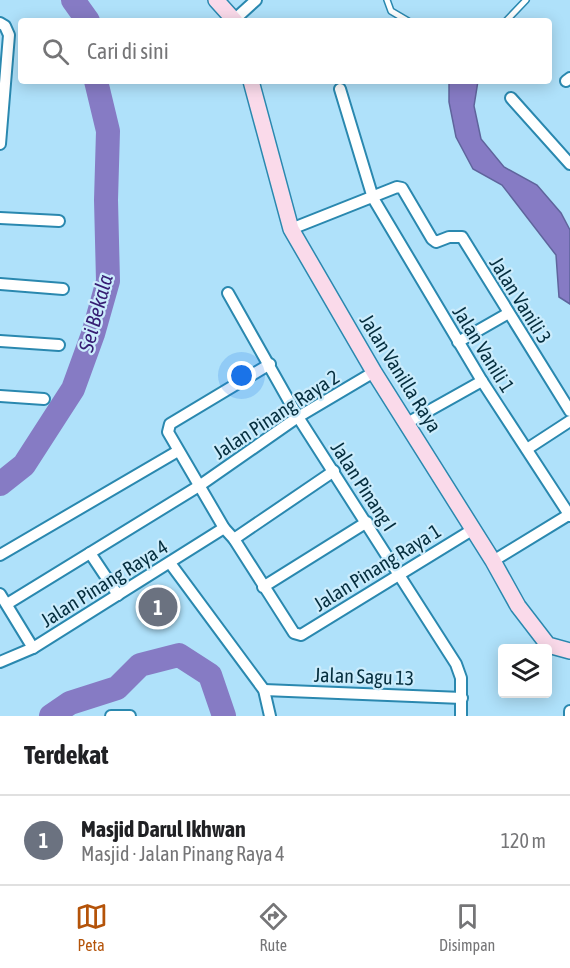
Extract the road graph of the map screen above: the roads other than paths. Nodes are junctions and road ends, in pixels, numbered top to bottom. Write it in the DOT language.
graph roads {
  1 [pos="216,0"];
  2 [pos="256,0"];
  3 [pos="387,0"];
  4 [pos="526,0"];
  5 [pos="231,18"];
  6 [pos="237,18"];
  7 [pos="403,18"];
  8 [pos="509,18"];
  9 [pos="0,23"];
  10 [pos="252,84"];
  11 [pos="2,89"];
  12 [pos="340,89"];
  13 [pos="511,98"];
  14 [pos="0,144"];
  15 [pos="569,160"];
  16 [pos="373,198"];
  17 [pos="0,218"];
  18 [pos="59,221"];
  19 [pos="291,229"];
  20 [pos="0,284"];
  21 [pos="63,289"];
  22 [pos="228,293"];
  23 [pos="507,314"];
  24 [pos="0,341"];
  25 [pos="458,342"];
  26 [pos="59,345"];
  27 [pos="270,364"];
  28 [pos="374,372"];
  29 [pos="482,381"];
  30 [pos="0,396"];
  31 [pos="44,399"];
  32 [pos="570,411"];
  33 [pos="298,417"];
  34 [pos="570,421"];
  35 [pos="407,423"];
  36 [pos="527,448"];
  37 [pos="178,451"];
  38 [pos="334,471"];
  39 [pos="199,486"];
  40 [pos="570,515"];
  41 [pos="367,522"];
  42 [pos="224,528"];
  43 [pos="472,530"];
  44 [pos="234,539"];
  45 [pos="90,553"];
  46 [pos="0,555"];
  47 [pos="493,561"];
  48 [pos="170,562"];
  49 [pos="400,574"];
  50 [pos="263,586"];
  51 [pos="0,594"];
  52 [pos="118,595"];
  53 [pos="7,604"];
  54 [pos="33,648"];
  55 [pos="570,651"];
  56 [pos="0,662"];
  57 [pos="264,690"];
  58 [pos="462,698"];
  59 [pos="570,711"];
  60 [pos="111,716"];
  61 [pos="130,716"];
  62 [pos="270,716"];
  63 [pos="461,716"];
  64 [pos="570,716"];
  1 -- 5 [label="street"];
  2 -- 6 [label="street"];
  3 -- 7 [label="lane"];
  4 -- 8 [label="lane"];
  9 -- 11 [label="street"];
  10 -- 19 [label="street, Jalan Vanilla Raya"];
  11 -- 14 [label="street"];
  12 -- 16 [label="street, Jalan Vanili 1"];
  13 -- 15 [label="street"];
  16 -- 19 [label="street"];
  16 -- 23 [label="street, Jalan Vanili 3"];
  16 -- 25 [label="street, Jalan Vanili 1"];
  17 -- 18 [label="street"];
  19 -- 28 [label="street, Jalan Vanilla Raya"];
  20 -- 21 [label="street"];
  22 -- 27 [label="street, Jalan Pinang I"];
  23 -- 25 [label="street"];
  23 -- 32 [label="street, Jalan Vanili 3"];
  24 -- 26 [label="street"];
  25 -- 29 [label="street, Jalan Vanili 1"];
  27 -- 33 [label="street, Jalan Pinang I"];
  27 -- 37 [label="street"];
  28 -- 33 [label="street, Jalan Pinang Raya 2"];
  28 -- 35 [label="street, Jalan Vanilla Raya"];
  29 -- 35 [label="street"];
  29 -- 36 [label="street, Jalan Vanili 1"];
  30 -- 31 [label="street"];
  33 -- 38 [label="street, Jalan Pinang I"];
  33 -- 39 [label="street, Jalan Pinang Raya 2"];
  34 -- 36 [label="street"];
  35 -- 43 [label="street, Jalan Vanilla Raya"];
  36 -- 40 [label="street, Jalan Vanili 1"];
  37 -- 39 [label="street"];
  37 -- 46 [label="street"];
  38 -- 41 [label="street, Jalan Pinang I"];
  38 -- 44 [label="street"];
  39 -- 42 [label="street"];
  39 -- 45 [label="street, Jalan Pinang Raya 2"];
  40 -- 47 [label="street"];
  41 -- 49 [label="street, Jalan Pinang I"];
  41 -- 50 [label="street"];
  42 -- 44 [label="street"];
  42 -- 48 [label="street, Jalan Pinang Raya 4"];
  43 -- 47 [label="street, Jalan Vanilla Raya"];
  43 -- 49 [label="street, Jalan Pinang Raya 1"];
  44 -- 50 [label="street"];
  45 -- 52 [label="street"];
  45 -- 53 [label="street, Jalan Pinang Raya 2"];
  47 -- 55 [label="street, Jalan Vanilla Raya"];
  48 -- 52 [label="street, Jalan Pinang Raya 4"];
  48 -- 57 [label="street"];
  49 -- 50 [label="street, Jalan Pinang Raya 1"];
  49 -- 58 [label="street, Jalan Pinang I"];
  51 -- 53 [label="street"];
  52 -- 54 [label="street, Jalan Pinang Raya 4"];
  53 -- 54 [label="street"];
  54 -- 56 [label="street, Jalan Pinang Raya 4"];
  57 -- 58 [label="street, Jalan Sagu 13"];
  57 -- 62 [label="street"];
  58 -- 63 [label="street, Jalan Pinang I"];
  59 -- 64 [label="street"];
  60 -- 61 [label="street"];
}
